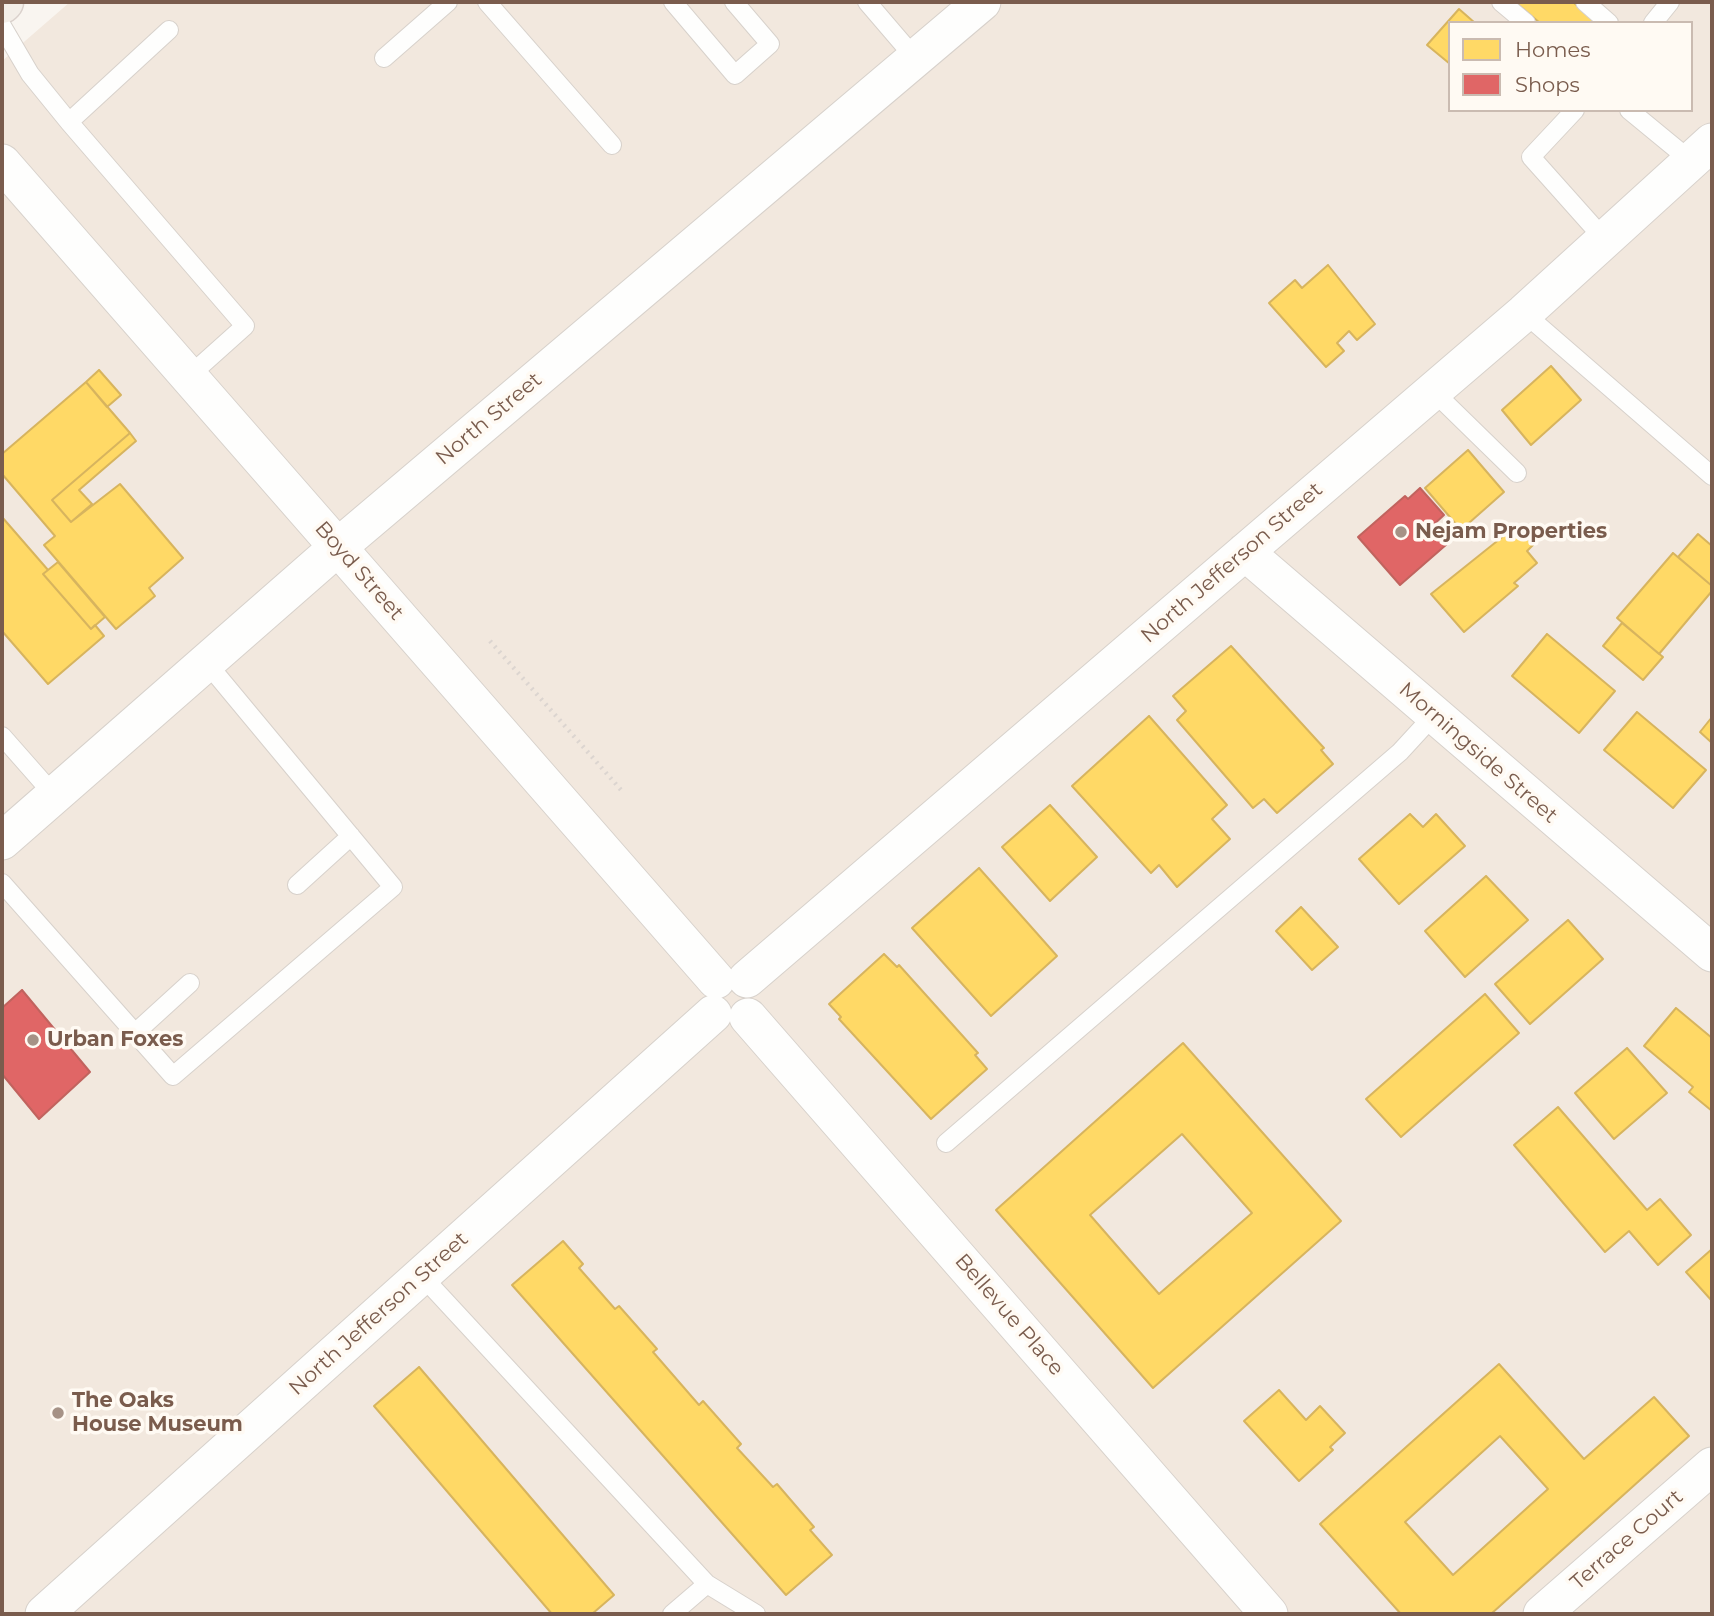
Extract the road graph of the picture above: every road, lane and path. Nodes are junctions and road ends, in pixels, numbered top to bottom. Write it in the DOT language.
graph roads {
  1 [pos="448,2"];
  2 [pos="487,2"];
  3 [pos="673,2"];
  4 [pos="734,2"];
  5 [pos="867,2"];
  6 [pos="982,2"];
  7 [pos="1501,2"];
  8 [pos="1585,2"];
  9 [pos="1670,2"];
  10 [pos="1524,21"];
  11 [pos="1607,21"];
  12 [pos="1655,21"];
  13 [pos="2,26"];
  14 [pos="169,30"];
  15 [pos="384,58"];
  16 [pos="915,58"];
  17 [pos="1573,112"];
  18 [pos="1632,112"];
  19 [pos="69,122"];
  20 [pos="612,145"];
  21 [pos="1702,152"];
  22 [pos="2,163"];
  23 [pos="1605,240"];
  24 [pos="1524,313"];
  25 [pos="188,377"];
  26 [pos="1433,391"];
  27 [pos="1517,473"];
  28 [pos="1712,476"];
  29 [pos="338,547"];
  30 [pos="1245,552"];
  31 [pos="490,641"];
  32 [pos="206,662"];
  33 [pos="1434,715"];
  34 [pos="2,736"];
  35 [pos="622,790"];
  36 [pos="54,795"];
  37 [pos="351,836"];
  38 [pos="2,841"];
  39 [pos="2,883"];
  40 [pos="297,885"];
  41 [pos="1712,953"];
  42 [pos="190,983"];
  43 [pos="731,998"];
  44 [pos="134,1034"];
  45 [pos="946,1143"];
  46 [pos="422,1276"];
  47 [pos="1712,1466"];
  48 [pos="707,1584"];
  49 [pos="44,1614"];
  50 [pos="672,1614"];
  51 [pos="756,1614"];
  52 [pos="1269,1614"];
  53 [pos="1542,1614"];
  1 -- 15 [label="lane"];
  2 -- 20 [label="lane"];
  3 -- 4 [label="lane"];
  5 -- 16 [label="lane"];
  6 -- 16 [label="street, North Street"];
  7 -- 10 [label="lane"];
  8 -- 11 [label="lane"];
  9 -- 12 [label="lane"];
  13 -- 19 [label="lane"];
  14 -- 19 [label="lane"];
  16 -- 29 [label="street, North Street"];
  17 -- 23 [label="lane"];
  18 -- 21 [label="lane"];
  19 -- 25 [label="lane"];
  21 -- 23 [label="street, North Jefferson Street"];
  22 -- 25 [label="street, Boyd Street"];
  23 -- 24 [label="street, North Jefferson Street"];
  24 -- 26 [label="street, North Jefferson Street"];
  24 -- 28 [label="lane"];
  25 -- 29 [label="street, Boyd Street"];
  26 -- 27 [label="lane"];
  26 -- 30 [label="street, North Jefferson Street"];
  29 -- 32 [label="street, North Street"];
  29 -- 43 [label="street, Boyd Street"];
  30 -- 33 [label="street, Morningside Street"];
  30 -- 43 [label="street, North Jefferson Street"];
  31 -- 35 [label="path"];
  32 -- 36 [label="street, North Street"];
  32 -- 37 [label="lane"];
  33 -- 41 [label="street, Morningside Street"];
  33 -- 45 [label="lane"];
  34 -- 36 [label="lane"];
  36 -- 38 [label="street, North Street"];
  37 -- 40 [label="lane"];
  37 -- 44 [label="lane"];
  39 -- 44 [label="lane"];
  42 -- 44 [label="lane"];
  43 -- 46 [label="street, North Jefferson Street"];
  43 -- 52 [label="street, Bellevue Place"];
  46 -- 48 [label="lane"];
  46 -- 49 [label="street, North Jefferson Street"];
  47 -- 53 [label="street, Terrace Court"];
  48 -- 50 [label="lane"];
  48 -- 51 [label="lane"];
}
